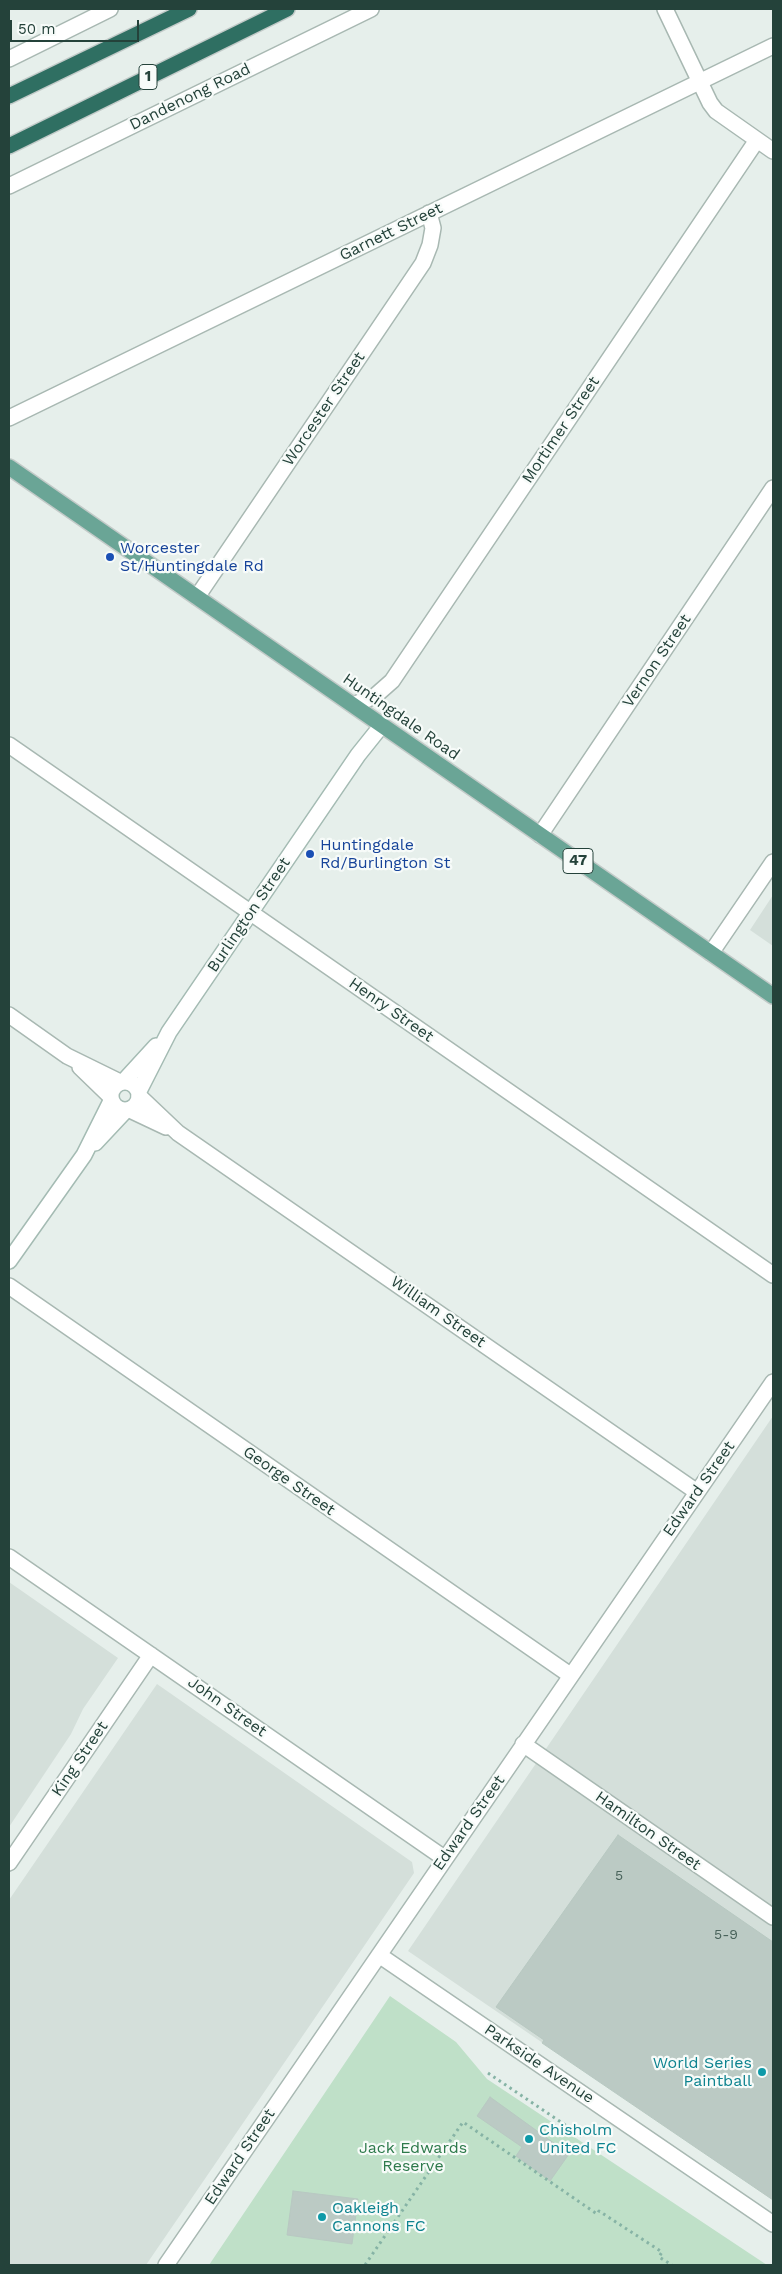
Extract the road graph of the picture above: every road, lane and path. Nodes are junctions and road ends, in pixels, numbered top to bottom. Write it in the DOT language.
graph roads {
  1 [pos="110,9"];
  2 [pos="189,9"];
  3 [pos="287,9"];
  4 [pos="371,9"];
  5 [pos="665,9"];
  6 [pos="773,46"];
  7 [pos="9,59"];
  8 [pos="700,82"];
  9 [pos="9,96"];
  10 [pos="757,140"];
  11 [pos="9,146"];
  12 [pos="773,151"];
  13 [pos="9,186"];
  14 [pos="429,213"];
  15 [pos="9,418"];
  16 [pos="9,467"];
  17 [pos="773,488"];
  18 [pos="197,597"];
  19 [pos="352,705"];
  20 [pos="382,725"];
  21 [pos="9,745"];
  22 [pos="540,834"];
  23 [pos="773,862"];
  24 [pos="251,913"];
  25 [pos="711,953"];
  26 [pos="773,996"];
  27 [pos="9,1015"];
  28 [pos="168,1032"];
  29 [pos="68,1056"];
  30 [pos="121,1082"];
  31 [pos="139,1094"];
  32 [pos="111,1099"];
  33 [pos="128,1110"];
  34 [pos="178,1133"];
  35 [pos="84,1154"];
  36 [pos="9,1261"];
  37 [pos="773,1275"];
  38 [pos="9,1286"];
  39 [pos="773,1382"];
  40 [pos="697,1492"];
  41 [pos="9,1557"];
  42 [pos="150,1654"];
  43 [pos="570,1675"];
  44 [pos="523,1744"];
  45 [pos="444,1858"];
  46 [pos="9,1863"];
  47 [pos="773,1917"];
  48 [pos="379,1954"];
  49 [pos="488,2073"];
  50 [pos="583,2137"];
  51 [pos="773,2224"];
  52 [pos="166,2265"];
  53 [pos="365,2265"];
  54 [pos="672,2265"];
  1 -- 7 [label="street"];
  2 -- 9 [label="highway"];
  3 -- 11 [label="highway, 1"];
  4 -- 13 [label="street, Dandenong Road"];
  5 -- 8 [label="street"];
  6 -- 8 [label="street, Garnett Street"];
  8 -- 10 [label="street"];
  8 -- 14 [label="street, Garnett Street"];
  10 -- 12 [label="street"];
  10 -- 19 [label="street, Mortimer Street"];
  14 -- 15 [label="street, Garnett Street"];
  14 -- 18 [label="street, Worcester Street"];
  16 -- 18 [label="main road, Huntingdale Road / 47"];
  17 -- 22 [label="street, Vernon Street"];
  18 -- 19 [label="main road, Huntingdale Road / 47"];
  19 -- 20 [label="main road, Huntingdale Road / 47"];
  20 -- 22 [label="main road, Huntingdale Road / 47"];
  20 -- 24 [label="street, Burlington Street"];
  21 -- 24 [label="street, Henry Street"];
  22 -- 25 [label="main road, Huntingdale Road / 47"];
  23 -- 25 [label="street"];
  24 -- 28 [label="street, Burlington Street"];
  24 -- 37 [label="street, Henry Street"];
  25 -- 26 [label="main road, Huntingdale Road / 47"];
  27 -- 29 [label="street"];
  28 -- 30 [label="street, Burlington Street"];
  28 -- 31 [label="street, Burlington Street"];
  29 -- 30 [label="street"];
  29 -- 32 [label="street"];
  30 -- 31 [label="street"];
  30 -- 32 [label="street"];
  31 -- 33 [label="street"];
  31 -- 34 [label="street, William Street"];
  32 -- 33 [label="street"];
  32 -- 35 [label="street"];
  33 -- 34 [label="street, William Street"];
  33 -- 35 [label="street"];
  34 -- 40 [label="street, William Street"];
  35 -- 36 [label="street"];
  38 -- 43 [label="street, George Street"];
  39 -- 40 [label="street, Edward Street"];
  40 -- 43 [label="street, Edward Street"];
  41 -- 42 [label="street, John Street"];
  42 -- 45 [label="street, John Street"];
  42 -- 46 [label="street, King Street"];
  43 -- 44 [label="street, Edward Street"];
  44 -- 45 [label="street, Edward Street"];
  44 -- 47 [label="street, Hamilton Street"];
  45 -- 48 [label="street, Edward Street"];
  48 -- 51 [label="street, Parkside Avenue"];
  48 -- 52 [label="street, Edward Street"];
  49 -- 50 [label="path"];
  53 -- 54 [label="path"];
}
